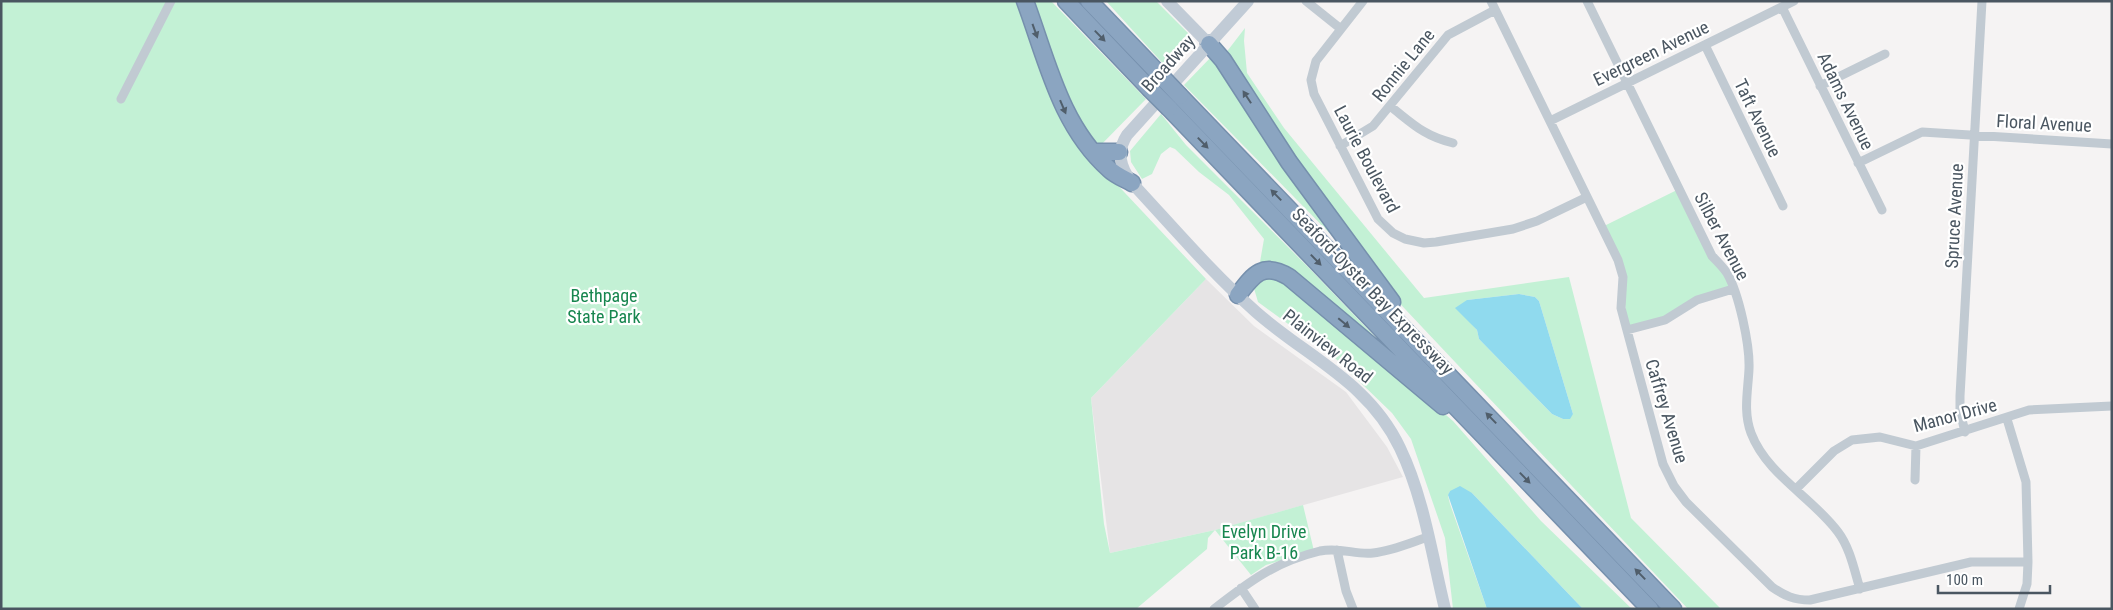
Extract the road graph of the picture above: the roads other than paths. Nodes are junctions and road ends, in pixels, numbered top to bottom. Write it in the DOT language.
graph roads {
  1 [pos="171,1"];
  2 [pos="1025,1"];
  3 [pos="1066,1"];
  4 [pos="1089,1"];
  5 [pos="1167,1"];
  6 [pos="1248,1"];
  7 [pos="1306,1"];
  8 [pos="1363,1"];
  9 [pos="1587,1"];
  10 [pos="1794,1"];
  11 [pos="1982,1"];
  12 [pos="1493,6"];
  13 [pos="1782,7"];
  14 [pos="1341,29"];
  15 [pos="1209,44"];
  16 [pos="1705,45"];
  17 [pos="1885,54"];
  18 [pos="1627,84"];
  19 [pos="1820,86"];
  20 [pos="121,100"];
  21 [pos="1390,106"];
  22 [pos="1550,121"];
  23 [pos="1975,136"];
  24 [pos="1453,143"];
  25 [pos="2112,144"];
  26 [pos="1340,146"];
  27 [pos="1094,152"];
  28 [pos="1119,152"];
  29 [pos="1858,163"];
  30 [pos="1132,183"];
  31 [pos="1587,197"];
  32 [pos="1783,206"];
  33 [pos="1882,210"];
  34 [pos="1733,289"];
  35 [pos="1238,295"];
  36 [pos="1627,330"];
  37 [pos="1443,369"];
  38 [pos="2112,406"];
  39 [pos="2006,419"];
  40 [pos="1965,432"];
  41 [pos="1916,446"];
  42 [pos="1508,461"];
  43 [pos="1914,480"];
  44 [pos="1796,489"];
  45 [pos="1428,537"];
  46 [pos="1337,550"];
  47 [pos="2028,562"];
  48 [pos="1240,588"];
  49 [pos="1860,588"];
  50 [pos="1214,609"];
  51 [pos="1255,609"];
  52 [pos="1353,609"];
  53 [pos="1445,609"];
  54 [pos="1650,609"];
  55 [pos="1674,609"];
  56 [pos="2019,609"];
  1 -- 20 [label="street"];
  2 -- 27 [label="highway, one-way"];
  3 -- 42 [label="highway, Seaford-Oyster Bay Expressway, one-way, bridge"];
  37 -- 4 [label="highway, Seaford-Oyster Bay Expressway, one-way, bridge"];
  5 -- 15 [label="main road"];
  6 -- 15 [label="main road, Broadway"];
  7 -- 14 [label="street"];
  8 -- 14 [label="street, Laurie Boulevard"];
  9 -- 18 [label="street, Silber Avenue"];
  10 -- 13 [label="street, Evergreen Avenue"];
  11 -- 23 [label="street, Spruce Avenue"];
  12 -- 21 [label="street, Ronnie Lane"];
  12 -- 22 [label="street, Caffrey Avenue"];
  13 -- 16 [label="street, Evergreen Avenue"];
  13 -- 19 [label="street, Adams Avenue"];
  14 -- 26 [label="street, Laurie Boulevard"];
  15 -- 28 [label="main road, Broadway"];
  37 -- 15 [label="highway, one-way"];
  16 -- 18 [label="street, Evergreen Avenue"];
  16 -- 32 [label="street, Taft Avenue"];
  17 -- 19 [label="street"];
  18 -- 22 [label="street, Evergreen Avenue"];
  18 -- 34 [label="street, Silber Avenue"];
  19 -- 29 [label="street, Adams Avenue"];
  21 -- 24 [label="street"];
  21 -- 26 [label="street, Ronnie Lane"];
  22 -- 31 [label="street, Caffrey Avenue"];
  23 -- 25 [label="street, Floral Avenue"];
  23 -- 29 [label="street, Floral Avenue"];
  23 -- 40 [label="street, Spruce Avenue"];
  26 -- 31 [label="street, Laurie Boulevard"];
  27 -- 28 [label="highway"];
  27 -- 30 [label="highway"];
  28 -- 30 [label="main road, Plainview Road"];
  29 -- 33 [label="street, Adams Avenue"];
  30 -- 35 [label="main road, Plainview Road"];
  31 -- 36 [label="street, Caffrey Avenue"];
  34 -- 36 [label="street"];
  34 -- 44 [label="street, Silber Avenue"];
  35 -- 42 [label="highway, one-way"];
  35 -- 45 [label="main road, Plainview Road"];
  36 -- 49 [label="street, Caffrey Avenue"];
  55 -- 37 [label="highway, Seaford-Oyster Bay Expressway, one-way"];
  38 -- 39 [label="street, Manor Drive"];
  39 -- 40 [label="street, Manor Drive"];
  39 -- 47 [label="street"];
  40 -- 41 [label="street, Manor Drive"];
  41 -- 43 [label="street"];
  41 -- 44 [label="street, Manor Drive"];
  42 -- 54 [label="highway, Seaford-Oyster Bay Expressway, one-way"];
  44 -- 49 [label="street, Silber Avenue"];
  45 -- 46 [label="street"];
  45 -- 53 [label="main road, Plainview Road"];
  46 -- 48 [label="street"];
  46 -- 52 [label="street"];
  47 -- 49 [label="street, Caffrey Avenue"];
  47 -- 56 [label="street"];
  48 -- 50 [label="street"];
  48 -- 51 [label="street"];
}
